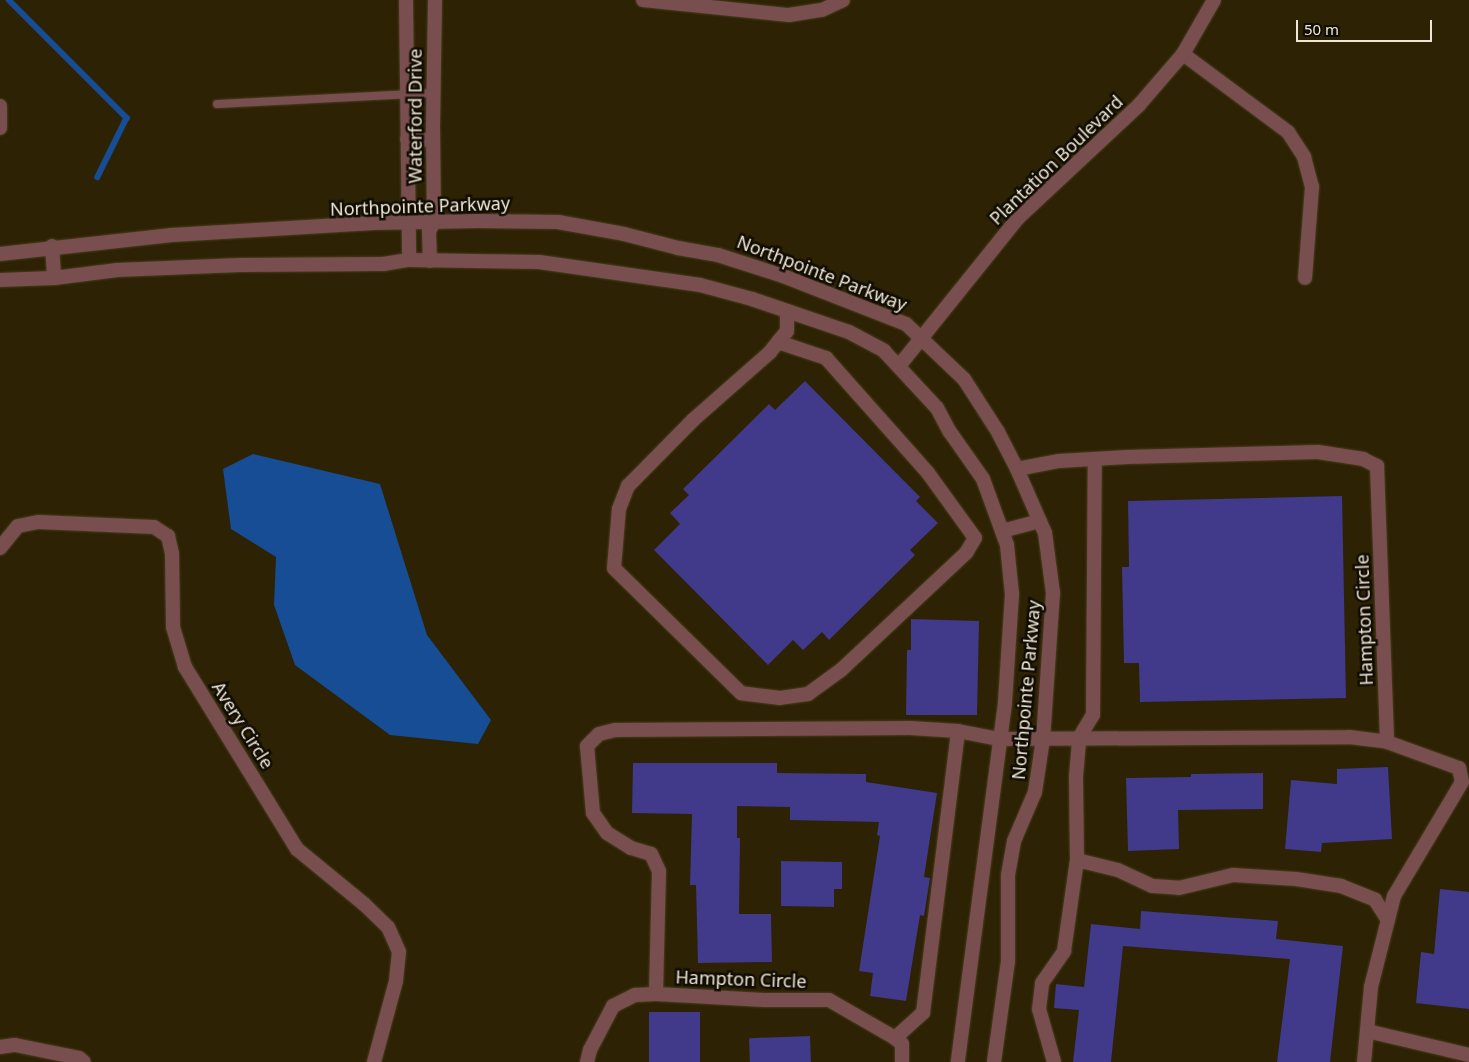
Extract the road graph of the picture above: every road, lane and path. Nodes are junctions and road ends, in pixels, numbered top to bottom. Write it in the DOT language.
graph roads {
  1 [pos="406,0"];
  2 [pos="434,0"];
  3 [pos="643,0"];
  4 [pos="843,0"];
  5 [pos="1214,0"];
  6 [pos="1183,54"];
  7 [pos="407,93"];
  8 [pos="433,93"];
  9 [pos="217,104"];
  10 [pos="0,106"];
  11 [pos="0,128"];
  12 [pos="408,140"];
  13 [pos="433,140"];
  14 [pos="408,222"];
  15 [pos="434,222"];
  16 [pos="52,246"];
  17 [pos="0,254"];
  18 [pos="409,260"];
  19 [pos="430,261"];
  20 [pos="54,278"];
  21 [pos="1305,278"];
  22 [pos="0,280"];
  23 [pos="787,311"];
  24 [pos="921,338"];
  25 [pos="778,342"];
  26 [pos="899,366"];
  27 [pos="1095,459"];
  28 [pos="1017,469"];
  29 [pos="1040,521"];
  30 [pos="1002,531"];
  31 [pos="0,548"];
  32 [pos="958,732"];
  33 [pos="1078,738"];
  34 [pos="999,739"];
  35 [pos="1043,739"];
  36 [pos="1387,742"];
  37 [pos="1077,860"];
  38 [pos="1388,920"];
  39 [pos="656,994"];
  40 [pos="1367,1030"];
  41 [pos="895,1038"];
  42 [pos="0,1047"];
  43 [pos="1469,1055"];
  44 [pos="84,1062"];
  45 [pos="374,1062"];
  46 [pos="587,1062"];
  47 [pos="902,1062"];
  48 [pos="958,1062"];
  49 [pos="994,1062"];
  50 [pos="1054,1062"];
  51 [pos="1364,1062"];
  1 -- 7 [label="street, Waterford Drive"];
  2 -- 8 [label="street, Waterford Drive"];
  3 -- 4 [label="street"];
  5 -- 6 [label="street, Plantation Boulevard"];
  6 -- 21 [label="street"];
  6 -- 24 [label="street, Plantation Boulevard"];
  7 -- 8 [label="lane"];
  7 -- 9 [label="lane"];
  7 -- 12 [label="street, Waterford Drive"];
  8 -- 13 [label="street, Waterford Drive"];
  10 -- 11 [label="street"];
  12 -- 13 [label="street"];
  12 -- 14 [label="street, Waterford Drive"];
  13 -- 15 [label="street, Waterford Drive"];
  14 -- 15 [label="street, Northpointe Parkway"];
  14 -- 16 [label="street, Northpointe Parkway"];
  14 -- 18 [label="street, Waterford Drive"];
  15 -- 19 [label="street, Waterford Drive"];
  15 -- 24 [label="street, Northpointe Parkway"];
  16 -- 17 [label="street, Northpointe Parkway"];
  16 -- 20 [label="street"];
  18 -- 19 [label="street, Northpointe Parkway"];
  18 -- 20 [label="street, Northpointe Parkway"];
  19 -- 23 [label="street, Northpointe Parkway"];
  20 -- 22 [label="street, Northpointe Parkway"];
  23 -- 25 [label="street"];
  23 -- 26 [label="street, Northpointe Parkway"];
  24 -- 26 [label="street, Plantation Boulevard"];
  24 -- 28 [label="street, Northpointe Parkway"];
  25 -- 25 [label="street"];
  26 -- 30 [label="street, Northpointe Parkway"];
  27 -- 28 [label="street, Hampton Circle"];
  27 -- 33 [label="street"];
  27 -- 36 [label="street, Hampton Circle"];
  28 -- 29 [label="street, Northpointe Parkway"];
  29 -- 30 [label="street"];
  29 -- 35 [label="street, Northpointe Parkway"];
  30 -- 34 [label="street, Northpointe Parkway"];
  31 -- 45 [label="street, Avery Circle"];
  32 -- 34 [label="street"];
  32 -- 39 [label="street"];
  32 -- 41 [label="street"];
  33 -- 35 [label="street"];
  33 -- 36 [label="street"];
  33 -- 37 [label="street"];
  34 -- 35 [label="street"];
  34 -- 48 [label="street, Northpointe Parkway"];
  35 -- 49 [label="street, Northpointe Parkway"];
  36 -- 38 [label="street"];
  37 -- 38 [label="street"];
  37 -- 50 [label="street"];
  38 -- 40 [label="street"];
  39 -- 41 [label="street, Hampton Circle"];
  39 -- 46 [label="street, Hampton Circle"];
  40 -- 43 [label="street"];
  40 -- 51 [label="street"];
  41 -- 47 [label="street"];
  42 -- 44 [label="street"];
}
